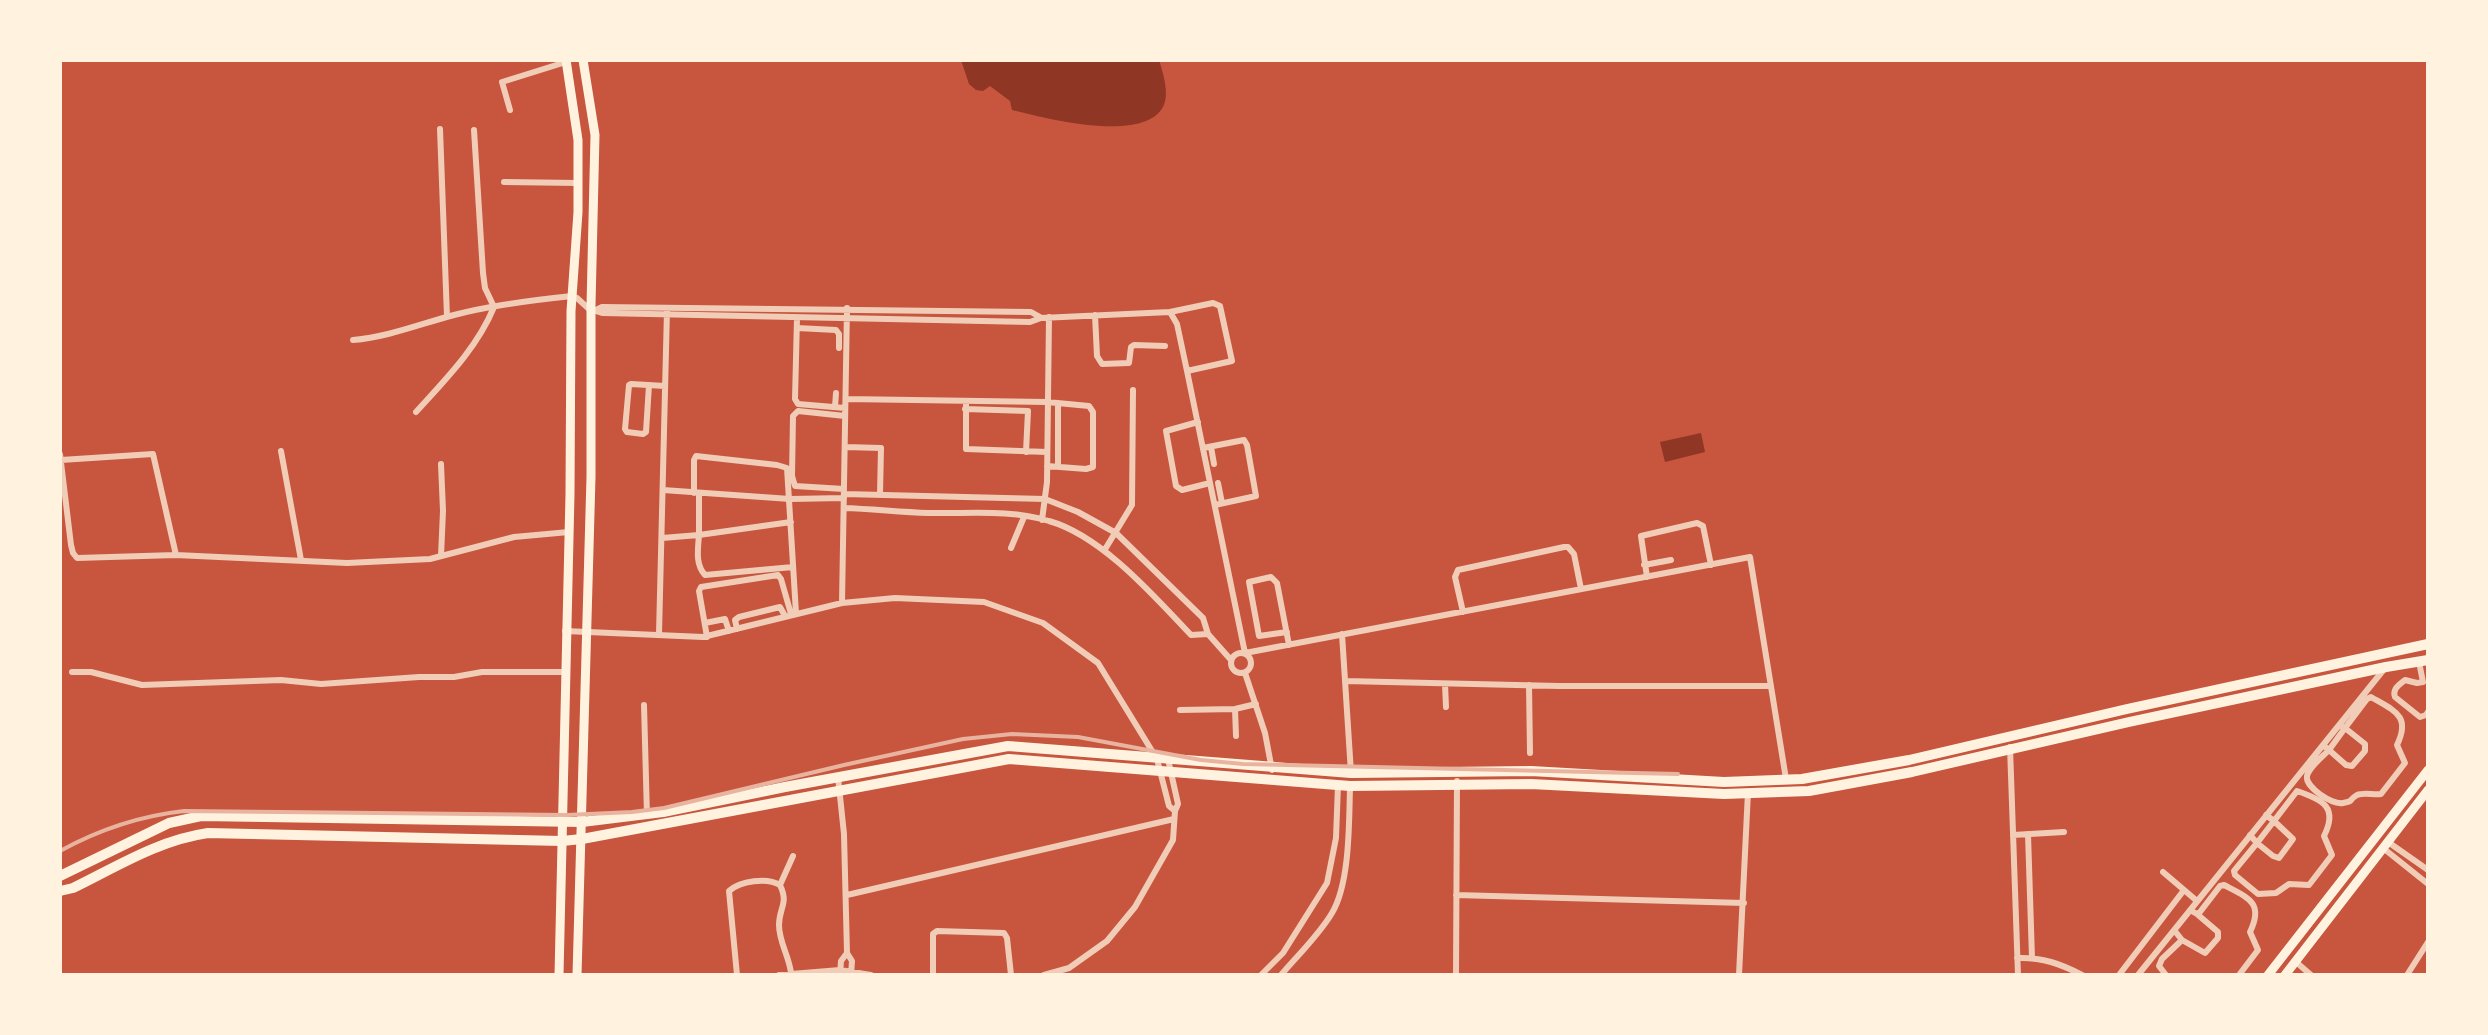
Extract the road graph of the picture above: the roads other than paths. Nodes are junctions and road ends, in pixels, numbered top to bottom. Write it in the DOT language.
graph roads {
  1 [pos="583,60"];
  2 [pos="566,61"];
  3 [pos="510,110"];
  4 [pos="440,128"];
  5 [pos="474,130"];
  6 [pos="504,182"];
  7 [pos="578,182"];
  8 [pos="572,296"];
  9 [pos="494,307"];
  10 [pos="786,308"];
  11 [pos="847,308"];
  12 [pos="594,310"];
  13 [pos="667,310"];
  14 [pos="924,310"];
  15 [pos="983,311"];
  16 [pos="1170,312"];
  17 [pos="1096,315"];
  18 [pos="447,317"];
  19 [pos="786,317"];
  20 [pos="797,318"];
  21 [pos="1045,318"];
  22 [pos="828,319"];
  23 [pos="847,319"];
  24 [pos="924,320"];
  25 [pos="983,321"];
  26 [pos="797,328"];
  27 [pos="828,329"];
  28 [pos="353,340"];
  29 [pos="1165,346"];
  30 [pos="839,348"];
  31 [pos="1187,371"];
  32 [pos="649,385"];
  33 [pos="665,386"];
  34 [pos="1133,390"];
  35 [pos="836,393"];
  36 [pos="1047,402"];
  37 [pos="1058,403"];
  38 [pos="966,405"];
  39 [pos="835,407"];
  40 [pos="845,408"];
  41 [pos="416,412"];
  42 [pos="1198,422"];
  43 [pos="845,447"];
  44 [pos="1207,447"];
  45 [pos="282,452"];
  46 [pos="1026,452"];
  47 [pos="1047,452"];
  48 [pos="60,457"];
  49 [pos="441,464"];
  50 [pos="1214,464"];
  51 [pos="1047,466"];
  52 [pos="1058,467"];
  53 [pos="1214,483"];
  54 [pos="663,490"];
  55 [pos="696,493"];
  56 [pos="844,494"];
  57 [pos="880,494"];
  58 [pos="891,494"];
  59 [pos="928,494"];
  60 [pos="1045,498"];
  61 [pos="790,499"];
  62 [pos="1218,504"];
  63 [pos="844,508"];
  64 [pos="890,510"];
  65 [pos="928,512"];
  66 [pos="1024,516"];
  67 [pos="1042,520"];
  68 [pos="791,522"];
  69 [pos="569,532"];
  70 [pos="1116,533"];
  71 [pos="699,536"];
  72 [pos="662,538"];
  73 [pos="1011,548"];
  74 [pos="1104,551"];
  75 [pos="176,555"];
  76 [pos="440,556"];
  77 [pos="302,560"];
  78 [pos="1671,560"];
  79 [pos="1649,564"];
  80 [pos="1710,565"];
  81 [pos="793,567"];
  82 [pos="1651,576"];
  83 [pos="1581,589"];
  84 [pos="842,603"];
  85 [pos="765,611"];
  86 [pos="1463,612"];
  87 [pos="749,614"];
  88 [pos="791,614"];
  89 [pos="716,620"];
  90 [pos="768,620"];
  91 [pos="704,623"];
  92 [pos="752,625"];
  93 [pos="733,630"];
  94 [pos="566,632"];
  95 [pos="588,632"];
  96 [pos="1286,632"];
  97 [pos="659,634"];
  98 [pos="719,634"];
  99 [pos="1208,634"];
  100 [pos="1342,634"];
  101 [pos="707,636"];
  102 [pos="2428,644"];
  103 [pos="1289,645"];
  104 [pos="2386,652"];
  105 [pos="1245,654"];
  106 [pos="1231,660"];
  107 [pos="2424,661"];
  108 [pos="2386,667"];
  109 [pos="72,672"];
  110 [pos="566,672"];
  111 [pos="1246,673"];
  112 [pos="2425,680"];
  113 [pos="1345,682"];
  114 [pos="1445,684"];
  115 [pos="1529,685"];
  116 [pos="1770,686"];
  117 [pos="1256,704"];
  118 [pos="644,705"];
  119 [pos="1446,707"];
  120 [pos="1235,708"];
  121 [pos="1180,710"];
  122 [pos="2428,712"];
  123 [pos="2342,726"];
  124 [pos="1236,736"];
  125 [pos="2009,736"];
  126 [pos="2326,748"];
  127 [pos="2010,749"];
  128 [pos="1530,753"];
  129 [pos="1164,766"];
  130 [pos="1272,768"];
  131 [pos="2428,770"];
  132 [pos="838,778"];
  133 [pos="1457,778"];
  134 [pos="1786,780"];
  135 [pos="1834,780"];
  136 [pos="1274,781"];
  137 [pos="1346,781"];
  138 [pos="1749,788"];
  139 [pos="840,790"];
  140 [pos="2428,790"];
  141 [pos="647,814"];
  142 [pos="1175,815"];
  143 [pos="2266,816"];
  144 [pos="2274,821"];
  145 [pos="562,822"];
  146 [pos="582,822"];
  147 [pos="647,828"];
  148 [pos="2064,832"];
  149 [pos="2028,834"];
  150 [pos="2013,835"];
  151 [pos="2250,836"];
  152 [pos="582,839"];
  153 [pos="562,840"];
  154 [pos="2258,843"];
  155 [pos="2385,845"];
  156 [pos="2366,850"];
  157 [pos="793,856"];
  158 [pos="2374,859"];
  159 [pos="2428,870"];
  160 [pos="2163,872"];
  161 [pos="60,876"];
  162 [pos="2428,884"];
  163 [pos="780,885"];
  164 [pos="2184,890"];
  165 [pos="60,892"];
  166 [pos="847,895"];
  167 [pos="1456,896"];
  168 [pos="2197,901"];
  169 [pos="1744,904"];
  170 [pos="2194,912"];
  171 [pos="2174,930"];
  172 [pos="2182,940"];
  173 [pos="2016,942"];
  174 [pos="2031,942"];
  175 [pos="2428,942"];
  176 [pos="847,953"];
  177 [pos="2017,958"];
  178 [pos="2032,958"];
  179 [pos="2296,962"];
  180 [pos="2125,967"];
  181 [pos="840,972"];
  182 [pos="791,973"];
  183 [pos="814,973"];
  184 [pos="851,974"];
  185 [pos="2287,974"];
  186 [pos="559,975"];
  187 [pos="577,975"];
  188 [pos="737,975"];
  189 [pos="779,975"];
  190 [pos="871,975"];
  191 [pos="933,975"];
  192 [pos="1011,975"];
  193 [pos="1044,975"];
  194 [pos="1261,975"];
  195 [pos="1281,975"];
  196 [pos="1456,975"];
  197 [pos="1739,975"];
  198 [pos="2018,975"];
  199 [pos="2082,975"];
  200 [pos="2119,975"];
  201 [pos="2137,975"];
  202 [pos="2166,975"];
  203 [pos="2239,975"];
  204 [pos="2268,975"];
  205 [pos="2311,975"];
  206 [pos="2406,975"];
  1 -- 12 [label="main road"];
  2 -- 3 [label="street"];
  2 -- 7 [label="main road"];
  4 -- 18 [label="street"];
  5 -- 9 [label="street"];
  6 -- 7 [label="street"];
  7 -- 8 [label="main road"];
  8 -- 9 [label="street"];
  8 -- 12 [label="street"];
  8 -- 69 [label="main road"];
  9 -- 18 [label="street"];
  9 -- 41 [label="street"];
  10 -- 11 [label="street"];
  10 -- 13 [label="street"];
  10 -- 19 [label="street"];
  11 -- 14 [label="street"];
  11 -- 23 [label="street"];
  12 -- 13 [label="street"];
  12 -- 95 [label="main road"];
  13 -- 19 [label="street"];
  13 -- 33 [label="street"];
  14 -- 15 [label="street"];
  14 -- 24 [label="street"];
  15 -- 21 [label="street"];
  15 -- 25 [label="street"];
  16 -- 17 [label="street"];
  16 -- 31 [label="street"];
  16 -- 31 [label="street"];
  17 -- 21 [label="street"];
  17 -- 29 [label="street"];
  18 -- 28 [label="street"];
  19 -- 20 [label="street"];
  20 -- 22 [label="street"];
  20 -- 26 [label="street"];
  21 -- 25 [label="street"];
  21 -- 36 [label="street"];
  22 -- 23 [label="street"];
  22 -- 27 [label="street"];
  23 -- 24 [label="street"];
  23 -- 40 [label="street"];
  24 -- 25 [label="street"];
  26 -- 27 [label="street"];
  26 -- 39 [label="street"];
  27 -- 30 [label="street"];
  31 -- 42 [label="street"];
  32 -- 32 [label="street"];
  32 -- 33 [label="street"];
  33 -- 54 [label="street"];
  34 -- 70 [label="street"];
  35 -- 39 [label="street"];
  36 -- 37 [label="street"];
  36 -- 38 [label="street"];
  36 -- 47 [label="street"];
  37 -- 52 [label="street"];
  37 -- 52 [label="street"];
  38 -- 40 [label="street"];
  38 -- 46 [label="street"];
  38 -- 46 [label="street"];
  39 -- 40 [label="street"];
  40 -- 43 [label="street"];
  40 -- 56 [label="street"];
  42 -- 44 [label="street"];
  42 -- 53 [label="street"];
  43 -- 56 [label="street"];
  43 -- 57 [label="street"];
  44 -- 50 [label="street"];
  44 -- 53 [label="street"];
  44 -- 62 [label="street"];
  45 -- 77 [label="street"];
  46 -- 47 [label="street"];
  47 -- 51 [label="street"];
  48 -- 75 [label="street"];
  48 -- 75 [label="street"];
  49 -- 76 [label="street"];
  51 -- 52 [label="street"];
  51 -- 60 [label="street"];
  53 -- 62 [label="street"];
  54 -- 55 [label="street"];
  54 -- 72 [label="street"];
  55 -- 61 [label="street"];
  55 -- 61 [label="street"];
  55 -- 71 [label="street"];
  56 -- 57 [label="street"];
  56 -- 61 [label="street"];
  56 -- 63 [label="street"];
  57 -- 58 [label="street"];
  58 -- 59 [label="street"];
  58 -- 64 [label="street"];
  59 -- 60 [label="street"];
  59 -- 65 [label="street"];
  60 -- 67 [label="street"];
  60 -- 70 [label="street"];
  61 -- 68 [label="street"];
  62 -- 105 [label="street"];
  63 -- 64 [label="street"];
  63 -- 84 [label="street"];
  64 -- 65 [label="street"];
  65 -- 66 [label="street"];
  66 -- 67 [label="street"];
  66 -- 73 [label="street"];
  67 -- 74 [label="street"];
  68 -- 71 [label="street"];
  68 -- 81 [label="street"];
  69 -- 76 [label="street"];
  69 -- 94 [label="main road"];
  70 -- 74 [label="street"];
  70 -- 99 [label="street"];
  71 -- 72 [label="street"];
  71 -- 81 [label="street"];
  72 -- 97 [label="street"];
  74 -- 99 [label="street"];
  75 -- 77 [label="street"];
  76 -- 77 [label="street"];
  78 -- 79 [label="street"];
  79 -- 80 [label="street"];
  79 -- 82 [label="street"];
  80 -- 82 [label="street"];
  80 -- 116 [label="street"];
  81 -- 88 [label="street"];
  82 -- 83 [label="street"];
  83 -- 86 [label="street"];
  83 -- 86 [label="street"];
  84 -- 88 [label="street"];
  84 -- 129 [label="street"];
  85 -- 87 [label="street"];
  85 -- 88 [label="street"];
  85 -- 90 [label="street"];
  86 -- 100 [label="street"];
  87 -- 92 [label="street"];
  87 -- 93 [label="street"];
  88 -- 90 [label="street"];
  88 -- 91 [label="street"];
  89 -- 91 [label="street"];
  89 -- 93 [label="street"];
  89 -- 98 [label="street"];
  90 -- 92 [label="street"];
  91 -- 101 [label="street"];
  92 -- 93 [label="street"];
  93 -- 98 [label="street"];
  94 -- 95 [label="street"];
  94 -- 110 [label="main road"];
  95 -- 97 [label="street"];
  95 -- 146 [label="main road"];
  96 -- 96 [label="street"];
  96 -- 103 [label="street"];
  97 -- 101 [label="street"];
  98 -- 101 [label="street"];
  99 -- 106 [label="street"];
  100 -- 103 [label="street"];
  100 -- 113 [label="street"];
  102 -- 104 [label="main road"];
  103 -- 105 [label="street"];
  104 -- 108 [label="street"];
  104 -- 125 [label="main road"];
  105 -- 106 [label="street"];
  105 -- 111 [label="street"];
  106 -- 111 [label="street"];
  107 -- 108 [label="main road"];
  107 -- 112 [label="street"];
  108 -- 123 [label="street"];
  108 -- 127 [label="main road"];
  109 -- 110 [label="street"];
  110 -- 145 [label="main road"];
  111 -- 117 [label="street"];
  112 -- 122 [label="street"];
  113 -- 114 [label="street"];
  113 -- 137 [label="street"];
  114 -- 115 [label="street"];
  114 -- 119 [label="street"];
  115 -- 116 [label="street"];
  115 -- 128 [label="street"];
  116 -- 134 [label="street"];
  117 -- 120 [label="street"];
  117 -- 130 [label="street"];
  118 -- 141 [label="street"];
  120 -- 121 [label="street"];
  120 -- 124 [label="street"];
  123 -- 126 [label="street"];
  123 -- 126 [label="street"];
  123 -- 126 [label="street"];
  125 -- 127 [label="street"];
  125 -- 135 [label="main road"];
  126 -- 143 [label="street"];
  127 -- 135 [label="main road"];
  127 -- 150 [label="street"];
  129 -- 130 [label="main road"];
  129 -- 132 [label="main road"];
  129 -- 136 [label="main road"];
  129 -- 139 [label="main road"];
  129 -- 142 [label="street"];
  130 -- 136 [label="street"];
  130 -- 137 [label="main road"];
  131 -- 156 [label="main road"];
  132 -- 139 [label="street"];
  132 -- 141 [label="main road"];
  133 -- 137 [label="main road"];
  133 -- 138 [label="main road"];
  133 -- 167 [label="street"];
  134 -- 135 [label="main road"];
  134 -- 138 [label="main road"];
  135 -- 138 [label="main road"];
  136 -- 137 [label="main road"];
  137 -- 194 [label="street"];
  137 -- 195 [label="street"];
  138 -- 169 [label="street"];
  139 -- 147 [label="main road"];
  139 -- 166 [label="street"];
  140 -- 155 [label="main road"];
  141 -- 146 [label="main road"];
  141 -- 147 [label="street"];
  142 -- 166 [label="street"];
  142 -- 193 [label="street"];
  143 -- 144 [label="street"];
  143 -- 151 [label="street"];
  144 -- 154 [label="street"];
  144 -- 154 [label="street"];
  144 -- 154 [label="street"];
  145 -- 146 [label="main road"];
  145 -- 153 [label="main road"];
  145 -- 161 [label="main road"];
  146 -- 152 [label="main road"];
  147 -- 152 [label="main road"];
  148 -- 149 [label="street"];
  149 -- 150 [label="street"];
  149 -- 174 [label="street"];
  150 -- 173 [label="street"];
  151 -- 154 [label="street"];
  151 -- 168 [label="street"];
  152 -- 153 [label="main road"];
  152 -- 187 [label="main road"];
  153 -- 165 [label="main road"];
  153 -- 186 [label="main road"];
  155 -- 158 [label="main road"];
  155 -- 159 [label="street"];
  155 -- 162 [label="street"];
  156 -- 158 [label="main road"];
  156 -- 204 [label="main road"];
  157 -- 163 [label="street"];
  158 -- 179 [label="main road"];
  160 -- 164 [label="street"];
  163 -- 182 [label="street"];
  163 -- 188 [label="street"];
  164 -- 168 [label="street"];
  164 -- 180 [label="street"];
  166 -- 176 [label="street"];
  167 -- 169 [label="street"];
  167 -- 196 [label="street"];
  168 -- 170 [label="street"];
  169 -- 197 [label="street"];
  170 -- 171 [label="street"];
  170 -- 172 [label="street"];
  170 -- 203 [label="street"];
  171 -- 172 [label="street"];
  171 -- 201 [label="street"];
  172 -- 202 [label="street"];
  173 -- 174 [label="street"];
  173 -- 177 [label="street"];
  174 -- 178 [label="street"];
  175 -- 206 [label="street"];
  176 -- 181 [label="street"];
  176 -- 184 [label="street"];
  177 -- 178 [label="street"];
  177 -- 198 [label="street"];
  178 -- 199 [label="street"];
  179 -- 185 [label="main road"];
  179 -- 205 [label="street"];
  180 -- 200 [label="street"];
  180 -- 201 [label="street"];
  181 -- 183 [label="street"];
  181 -- 184 [label="street"];
  182 -- 183 [label="street"];
  182 -- 189 [label="street"];
  184 -- 190 [label="street"];
  191 -- 192 [label="street"];
}
